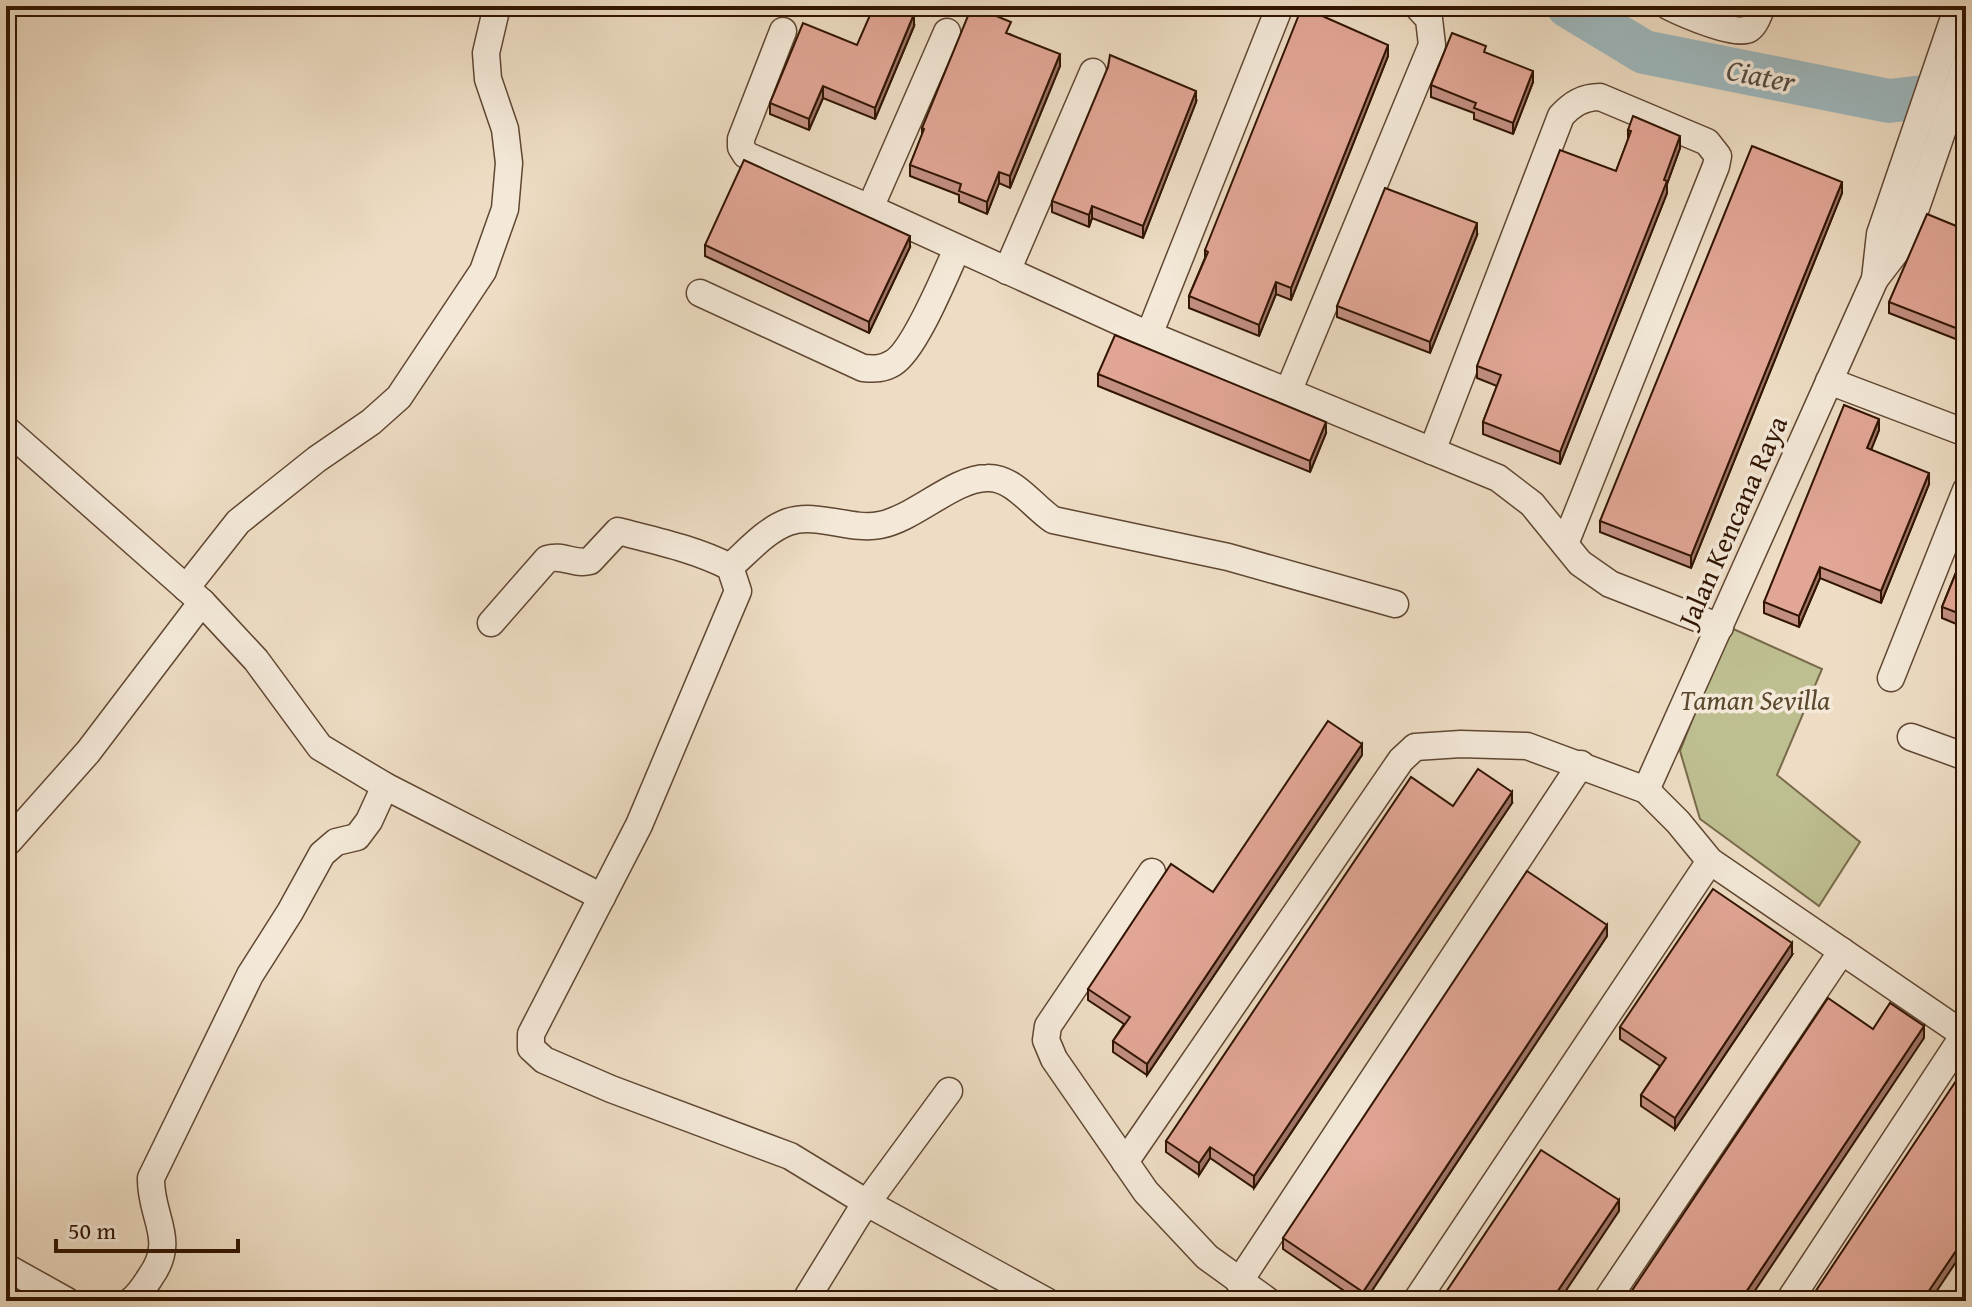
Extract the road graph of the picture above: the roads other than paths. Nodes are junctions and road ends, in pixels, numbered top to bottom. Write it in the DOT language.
graph roads {
  1 [pos="497,6"];
  2 [pos="1280,6"];
  3 [pos="1417,6"];
  4 [pos="1668,6"];
  5 [pos="1762,6"];
  6 [pos="1958,6"];
  7 [pos="783,31"];
  8 [pos="947,32"];
  9 [pos="1958,60"];
  10 [pos="1093,72"];
  11 [pos="870,208"];
  12 [pos="957,249"];
  13 [pos="1007,271"];
  14 [pos="700,293"];
  15 [pos="1149,335"];
  16 [pos="1829,381"];
  17 [pos="1288,392"];
  18 [pos="1966,433"];
  19 [pos="8,436"];
  20 [pos="1432,451"];
  21 [pos="1966,490"];
  22 [pos="1565,544"];
  23 [pos="730,567"];
  24 [pos="194,595"];
  25 [pos="1395,604"];
  26 [pos="491,623"];
  27 [pos="1720,627"];
  28 [pos="1891,678"];
  29 [pos="1911,737"];
  30 [pos="1966,757"];
  31 [pos="1581,764"];
  32 [pos="385,786"];
  33 [pos="1646,790"];
  34 [pos="6,840"];
  35 [pos="1710,861"];
  36 [pos="1152,872"];
  37 [pos="602,897"];
  38 [pos="1842,951"];
  39 [pos="1965,1036"];
  40 [pos="949,1091"];
  41 [pos="1125,1162"];
  42 [pos="867,1203"];
  43 [pos="6,1267"];
  44 [pos="1239,1282"];
  45 [pos="67,1301"];
  46 [pos="131,1301"];
  47 [pos="805,1301"];
  48 [pos="1046,1301"];
  49 [pos="1268,1301"];
  50 [pos="1416,1301"];
  51 [pos="1606,1301"];
  52 [pos="1789,1301"];
  1 -- 24 [label="street"];
  2 -- 15 [label="street"];
  3 -- 17 [label="street"];
  4 -- 5 [label="street"];
  6 -- 9 [label="street, Jalan Kencana Raya"];
  7 -- 11 [label="street"];
  8 -- 11 [label="street"];
  9 -- 16 [label="street, Jalan Kencana Raya"];
  10 -- 13 [label="street"];
  11 -- 12 [label="street"];
  12 -- 13 [label="street"];
  12 -- 14 [label="street"];
  13 -- 15 [label="street"];
  15 -- 17 [label="street"];
  16 -- 18 [label="street"];
  16 -- 27 [label="street, Jalan Kencana Raya"];
  17 -- 20 [label="street"];
  19 -- 24 [label="street"];
  20 -- 22 [label="street"];
  20 -- 22 [label="street"];
  21 -- 28 [label="street"];
  22 -- 27 [label="street"];
  23 -- 25 [label="street"];
  23 -- 26 [label="street"];
  23 -- 37 [label="street"];
  24 -- 32 [label="street"];
  24 -- 34 [label="street"];
  27 -- 33 [label="street, Jalan Kencana Raya"];
  29 -- 30 [label="street"];
  31 -- 33 [label="street"];
  31 -- 41 [label="street"];
  31 -- 44 [label="street"];
  32 -- 37 [label="street"];
  32 -- 46 [label="street"];
  33 -- 35 [label="street"];
  35 -- 38 [label="street"];
  35 -- 50 [label="street"];
  36 -- 41 [label="street"];
  37 -- 42 [label="street"];
  38 -- 39 [label="street"];
  38 -- 51 [label="street"];
  39 -- 52 [label="street"];
  40 -- 42 [label="street"];
  41 -- 44 [label="street"];
  42 -- 47 [label="street"];
  42 -- 48 [label="street"];
  43 -- 45 [label="street"];
  44 -- 49 [label="street"];
}
